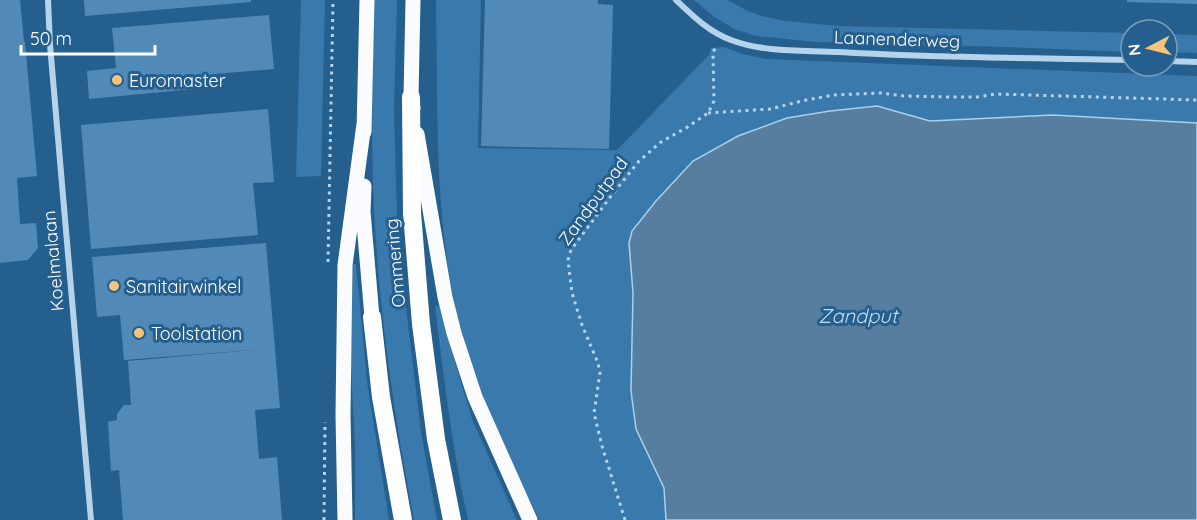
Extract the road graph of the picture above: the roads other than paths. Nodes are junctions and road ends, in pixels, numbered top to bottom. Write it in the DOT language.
graph roads {
  1 [pos="48,0"];
  2 [pos="367,0"];
  3 [pos="413,0"];
  4 [pos="676,0"];
  5 [pos="1119,60"];
  6 [pos="1179,61"];
  7 [pos="1197,62"];
  8 [pos="411,97"];
  9 [pos="364,124"];
  10 [pos="372,317"];
  11 [pos="91,520"];
  12 [pos="345,520"];
  13 [pos="403,520"];
  14 [pos="452,520"];
  15 [pos="530,520"];
  1 -- 11 [label="street, Koelmalaan"];
  2 -- 9 [label="main road, Ommering"];
  3 -- 8 [label="main road, Ommering"];
  4 -- 5 [label="street, Laanenderweg"];
  6 -- 7 [label="street"];
  8 -- 14 [label="highway, Ommering"];
  8 -- 15 [label="main road"];
  9 -- 10 [label="main road, Ommering"];
  9 -- 12 [label="main road"];
  10 -- 13 [label="highway, Ommering"];
}
